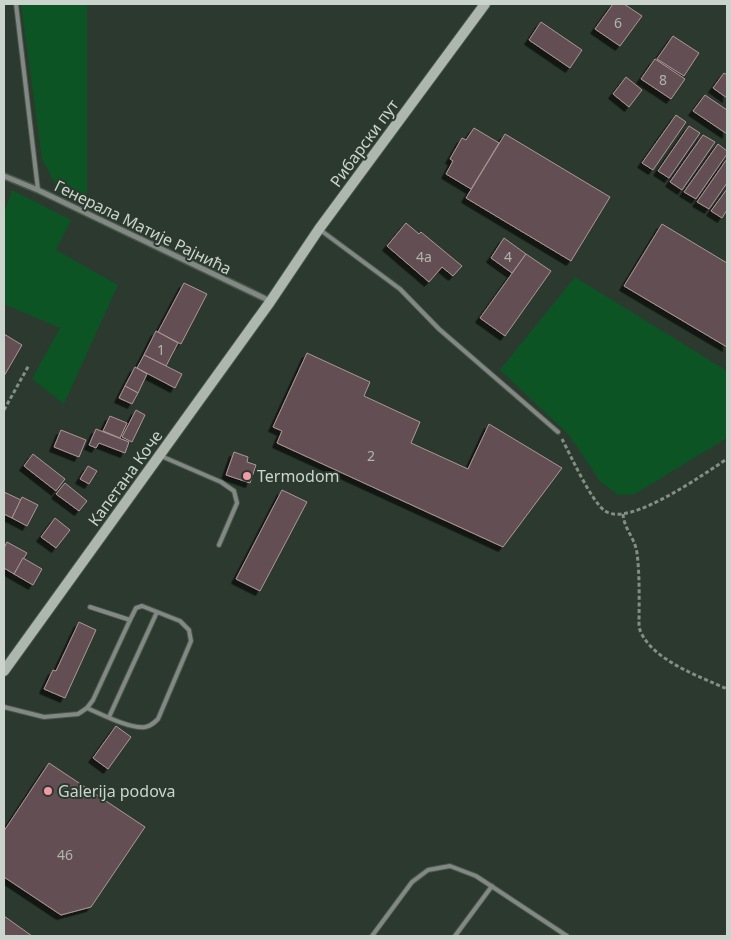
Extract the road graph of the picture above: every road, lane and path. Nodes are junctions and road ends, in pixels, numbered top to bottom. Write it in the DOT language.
graph roads {
  1 [pos="16,4"];
  2 [pos="485,4"];
  3 [pos="4,176"];
  4 [pos="38,190"];
  5 [pos="319,230"];
  6 [pos="270,302"];
  7 [pos="29,365"];
  8 [pos="4,410"];
  9 [pos="558,432"];
  10 [pos="160,455"];
  11 [pos="727,459"];
  12 [pos="623,514"];
  13 [pos="219,545"];
  14 [pos="90,607"];
  15 [pos="157,612"];
  16 [pos="130,620"];
  17 [pos="4,671"];
  18 [pos="727,689"];
  19 [pos="4,707"];
  20 [pos="86,708"];
  21 [pos="109,717"];
  22 [pos="492,886"];
  23 [pos="372,936"];
  24 [pos="455,936"];
  25 [pos="567,936"];
  1 -- 4 [label="lane"];
  2 -- 5 [label="main road, Рибарски пут"];
  3 -- 4 [label="street, Генерала Матије Рајнића"];
  4 -- 6 [label="street, Генерала Матије Рајнића"];
  5 -- 6 [label="main road, Рибарски пут"];
  5 -- 9 [label="lane"];
  6 -- 10 [label="main road, Капетана Коче"];
  7 -- 8 [label="path"];
  9 -- 12 [label="path"];
  10 -- 13 [label="lane"];
  10 -- 17 [label="main road, Капетана Коче"];
  11 -- 12 [label="path"];
  12 -- 18 [label="path"];
  14 -- 16 [label="lane"];
  15 -- 16 [label="lane"];
  15 -- 21 [label="lane"];
  15 -- 21 [label="lane"];
  16 -- 20 [label="lane"];
  19 -- 20 [label="lane"];
  20 -- 21 [label="lane"];
  22 -- 23 [label="lane"];
  22 -- 24 [label="lane"];
  22 -- 25 [label="lane"];
}
